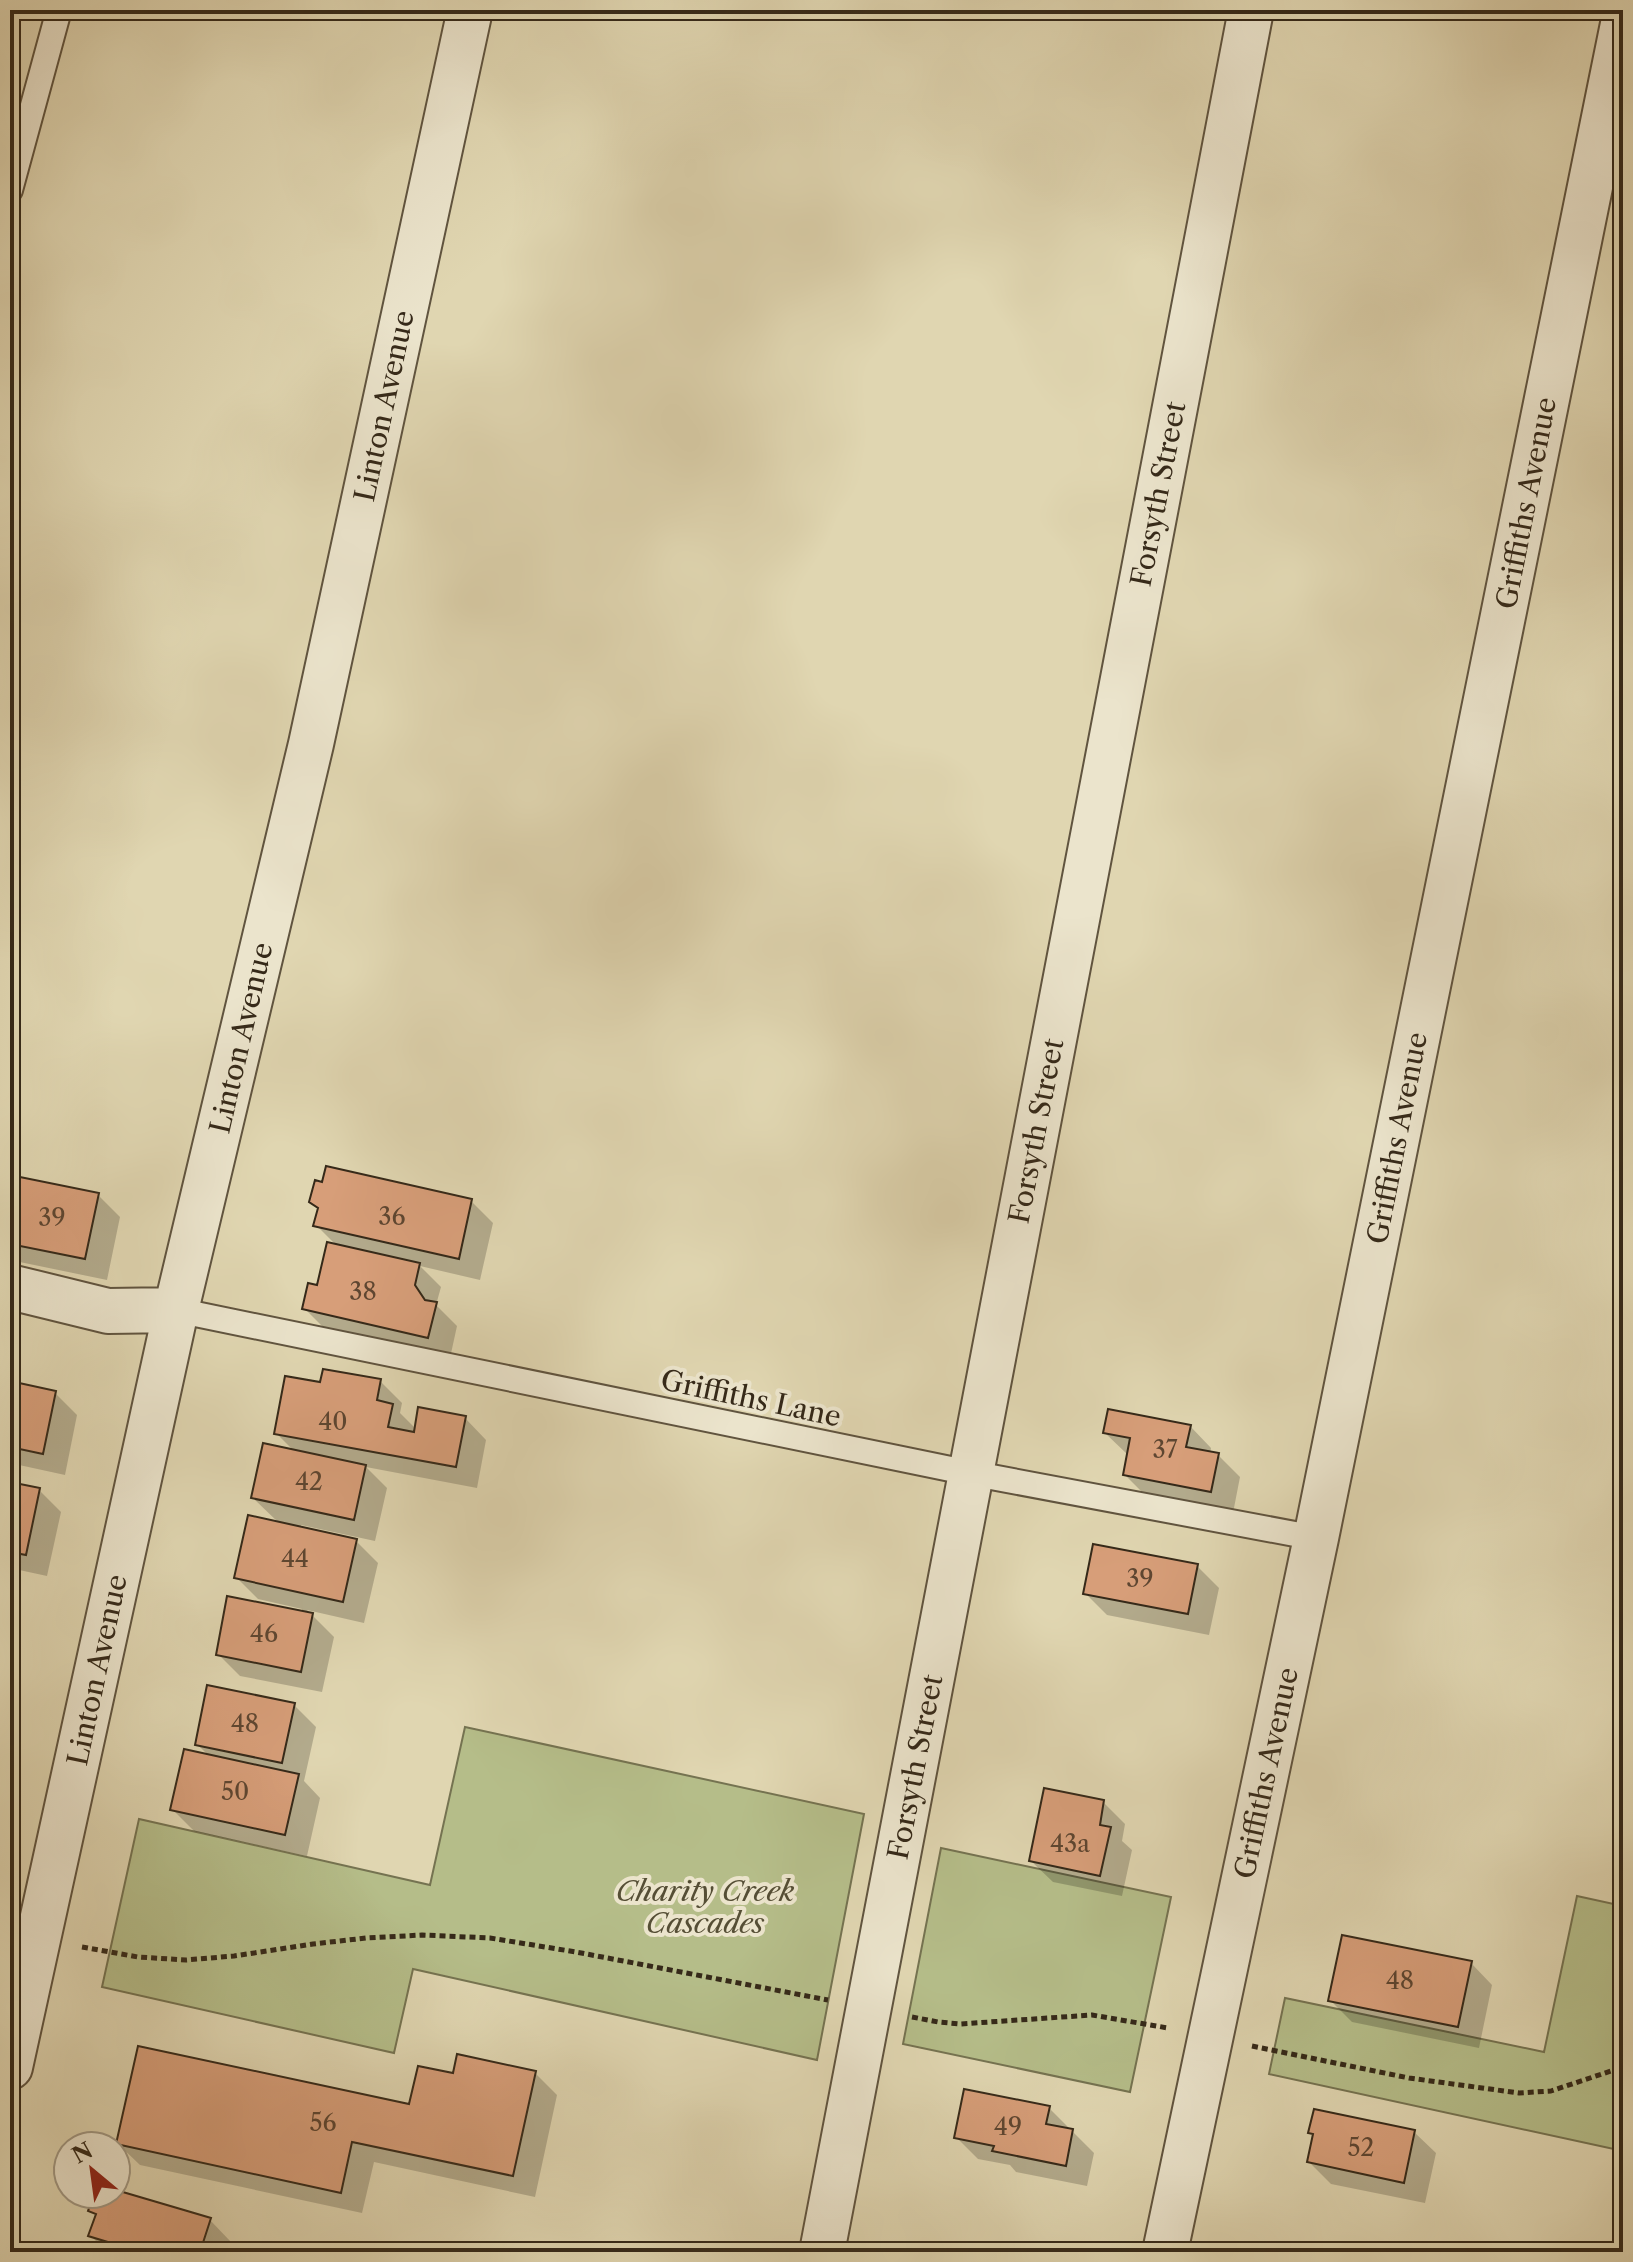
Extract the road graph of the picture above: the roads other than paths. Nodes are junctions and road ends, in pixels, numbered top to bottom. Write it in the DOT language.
graph roads {
  1 [pos="59,10"];
  2 [pos="470,10"];
  3 [pos="1251,10"];
  4 [pos="1623,24"];
  5 [pos="10,190"];
  6 [pos="10,1287"];
  7 [pos="176,1310"];
  8 [pos="970,1473"];
  9 [pos="1316,1538"];
  10 [pos="10,2067"];
  11 [pos="822,2252"];
  12 [pos="1165,2252"];
  1 -- 5 [label="lane"];
  2 -- 7 [label="street, Linton Avenue"];
  3 -- 8 [label="street, Forsyth Street"];
  4 -- 9 [label="street, Griffiths Avenue"];
  6 -- 7 [label="street"];
  7 -- 8 [label="lane, Griffiths Lane"];
  7 -- 10 [label="street, Linton Avenue"];
  8 -- 9 [label="lane, Griffiths Lane"];
  8 -- 11 [label="street, Forsyth Street"];
  9 -- 12 [label="street, Griffiths Avenue"];
}
